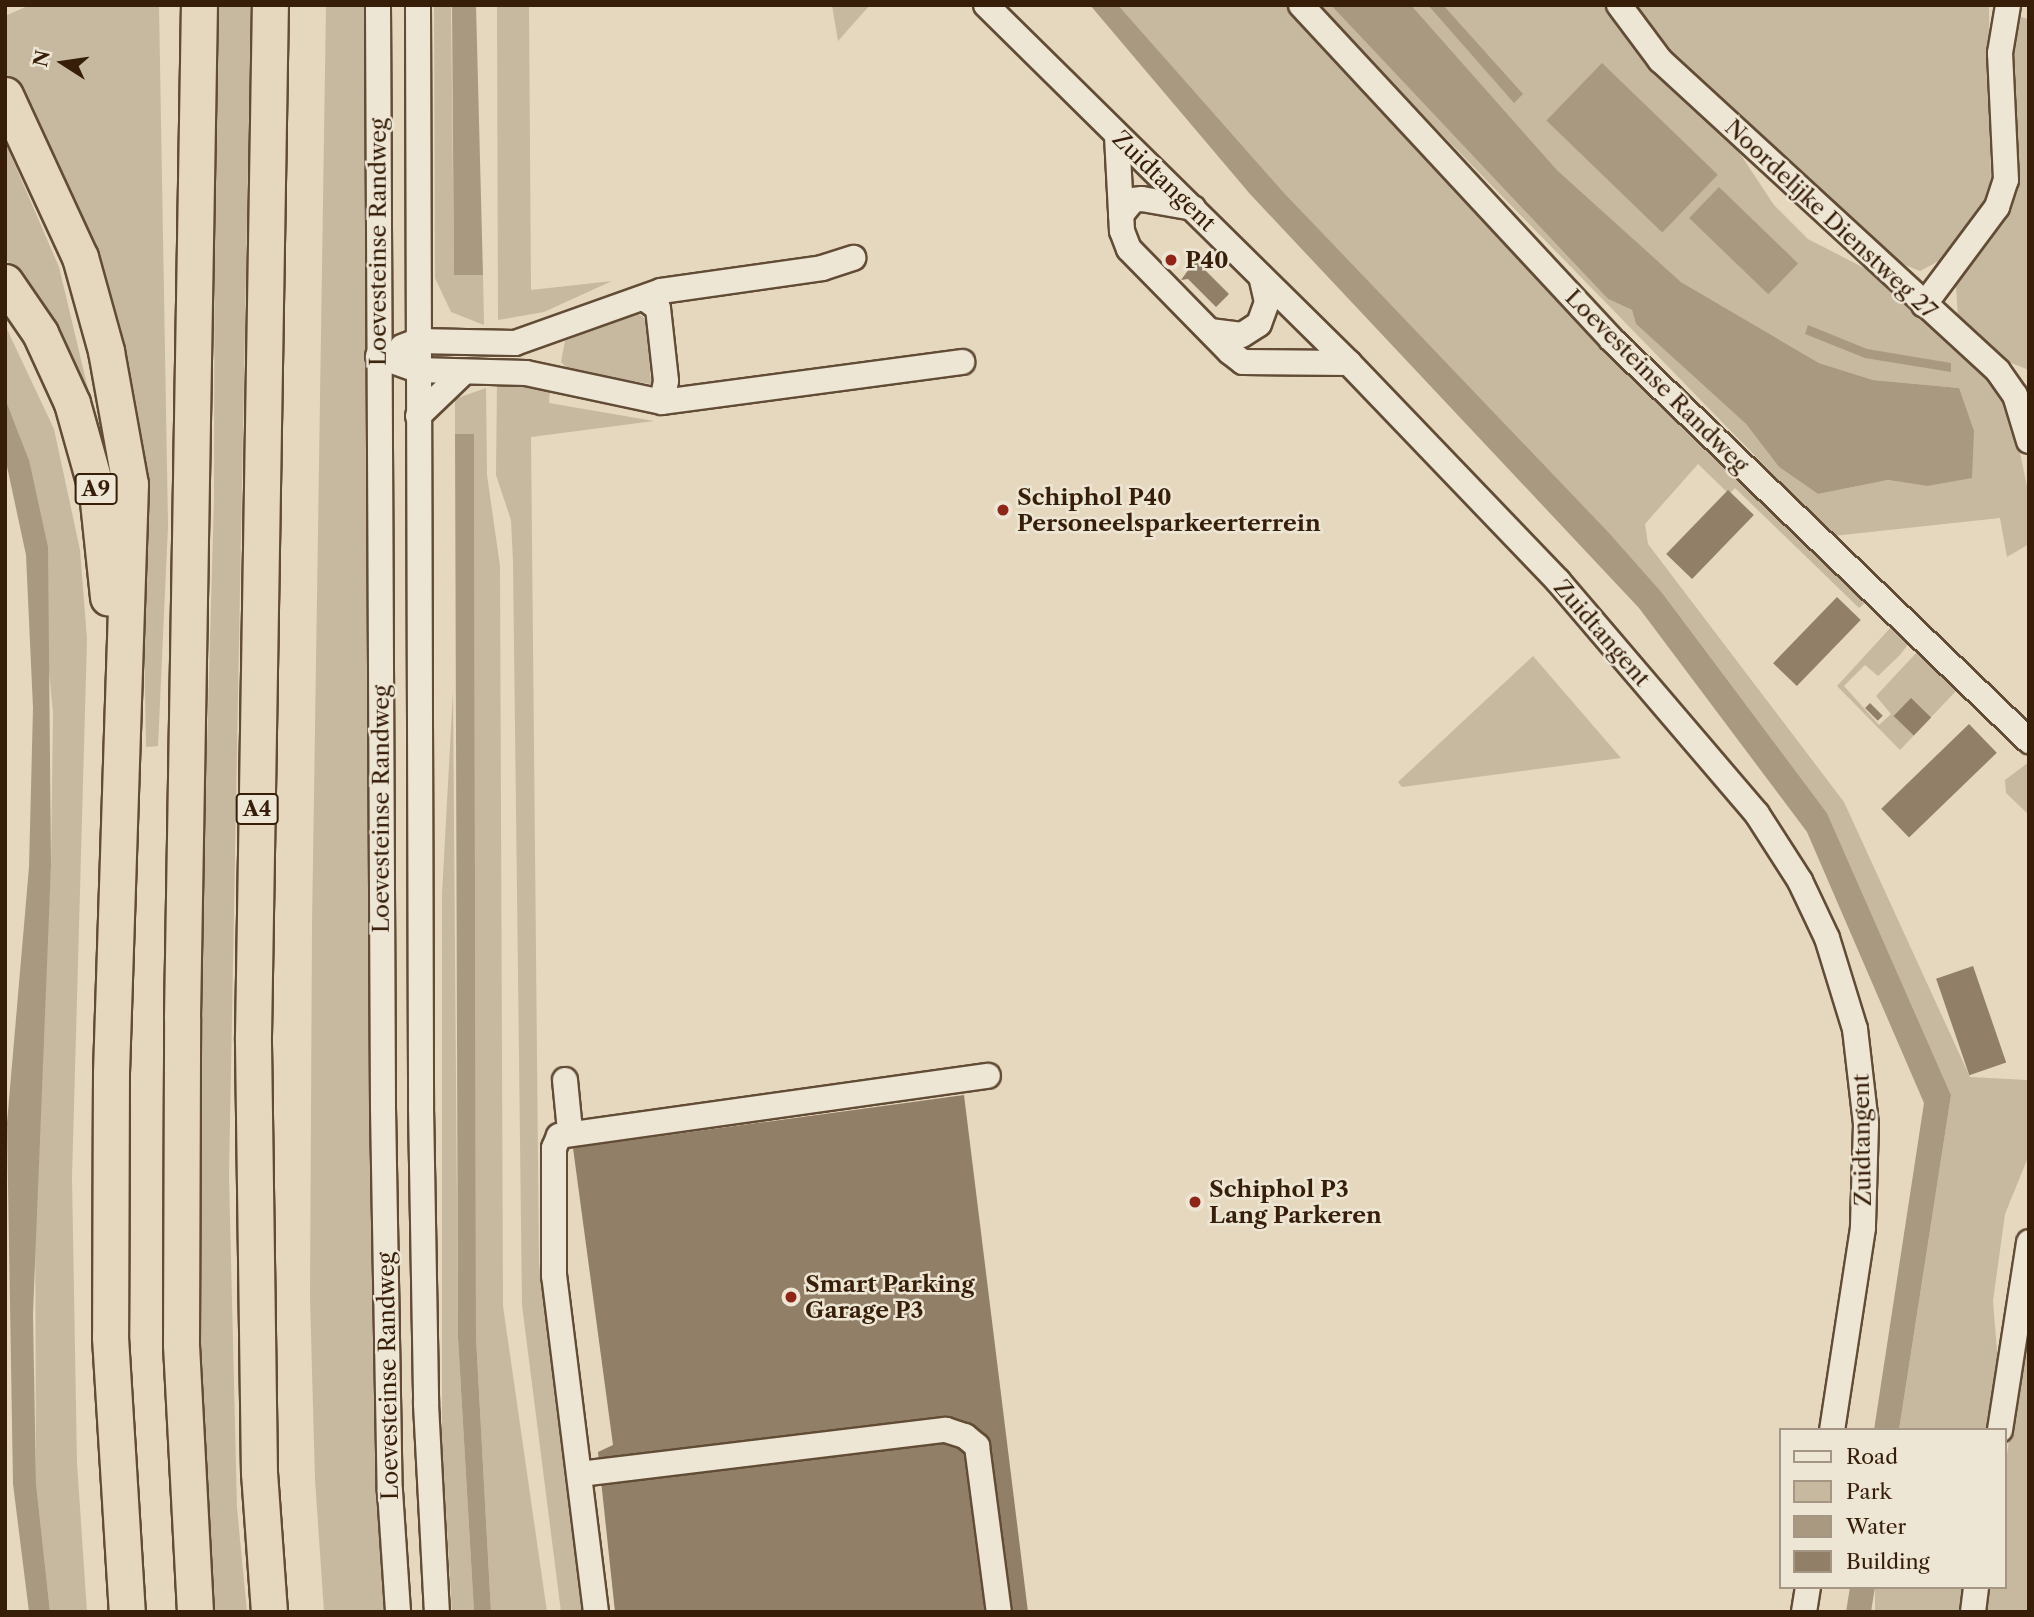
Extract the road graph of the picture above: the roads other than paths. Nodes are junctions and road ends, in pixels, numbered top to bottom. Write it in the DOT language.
graph roads {
  1 [pos="198,5"];
  2 [pos="270,5"];
  3 [pos="378,5"];
  4 [pos="418,5"];
  5 [pos="986,5"];
  6 [pos="1301,5"];
  7 [pos="1619,5"];
  8 [pos="2008,5"];
  9 [pos="5,95"];
  10 [pos="1117,136"];
  11 [pos="1194,209"];
  12 [pos="1121,215"];
  13 [pos="853,258"];
  14 [pos="1261,278"];
  15 [pos="5,282"];
  16 [pos="644,298"];
  17 [pos="1924,304"];
  18 [pos="1210,331"];
  19 [pos="417,341"];
  20 [pos="378,356"];
  21 [pos="962,362"];
  22 [pos="1349,363"];
  23 [pos="417,370"];
  24 [pos="462,374"];
  25 [pos="662,402"];
  26 [pos="418,416"];
  27 [pos="2029,441"];
  28 [pos="120,715"];
  29 [pos="2029,741"];
  30 [pos="988,1076"];
  31 [pos="565,1080"];
  32 [pos="570,1131"];
  33 [pos="2029,1242"];
  34 [pos="2019,1377"];
  35 [pos="1832,1428"];
  36 [pos="2001,1428"];
  37 [pos="580,1474"];
  38 [pos="1808,1589"];
  39 [pos="1976,1589"];
  40 [pos="127,1612"];
  41 [pos="195,1612"];
  42 [pos="269,1612"];
  43 [pos="398,1612"];
  44 [pos="437,1612"];
  45 [pos="596,1612"];
  46 [pos="999,1612"];
  47 [pos="1804,1612"];
  48 [pos="1973,1612"];
  1 -- 41 [label="highway"];
  2 -- 42 [label="highway, A4"];
  3 -- 20 [label="street, Loevesteinse Randweg"];
  4 -- 19 [label="street, Loevesteinse Randweg"];
  5 -- 10 [label="street, Zuidtangent"];
  6 -- 29 [label="street, Loevesteinse Randweg"];
  7 -- 17 [label="street, Noordelijke Dienstweg 27"];
  8 -- 17 [label="street"];
  9 -- 28 [label="highway"];
  10 -- 11 [label="street, Zuidtangent"];
  10 -- 12 [label="street"];
  11 -- 12 [label="street"];
  11 -- 14 [label="street, Zuidtangent"];
  12 -- 18 [label="street"];
  13 -- 16 [label="street"];
  14 -- 18 [label="street"];
  14 -- 22 [label="street, Zuidtangent"];
  15 -- 28 [label="highway, A9"];
  16 -- 19 [label="street"];
  16 -- 25 [label="street"];
  17 -- 27 [label="street, Noordelijke Dienstweg 27"];
  18 -- 22 [label="street"];
  19 -- 20 [label="street"];
  19 -- 23 [label="street, Loevesteinse Randweg"];
  20 -- 23 [label="street"];
  20 -- 43 [label="street, Loevesteinse Randweg"];
  21 -- 25 [label="street"];
  22 -- 35 [label="street, Zuidtangent"];
  23 -- 24 [label="street"];
  23 -- 26 [label="street, Loevesteinse Randweg"];
  24 -- 25 [label="street"];
  24 -- 26 [label="street"];
  26 -- 44 [label="street, Loevesteinse Randweg"];
  28 -- 40 [label="highway"];
  30 -- 32 [label="street"];
  31 -- 32 [label="street"];
  32 -- 37 [label="street"];
  33 -- 34 [label="street"];
  34 -- 36 [label="street"];
  37 -- 45 [label="street"];
  37 -- 46 [label="street"];
  38 -- 47 [label="street"];
  39 -- 48 [label="street"];
}
